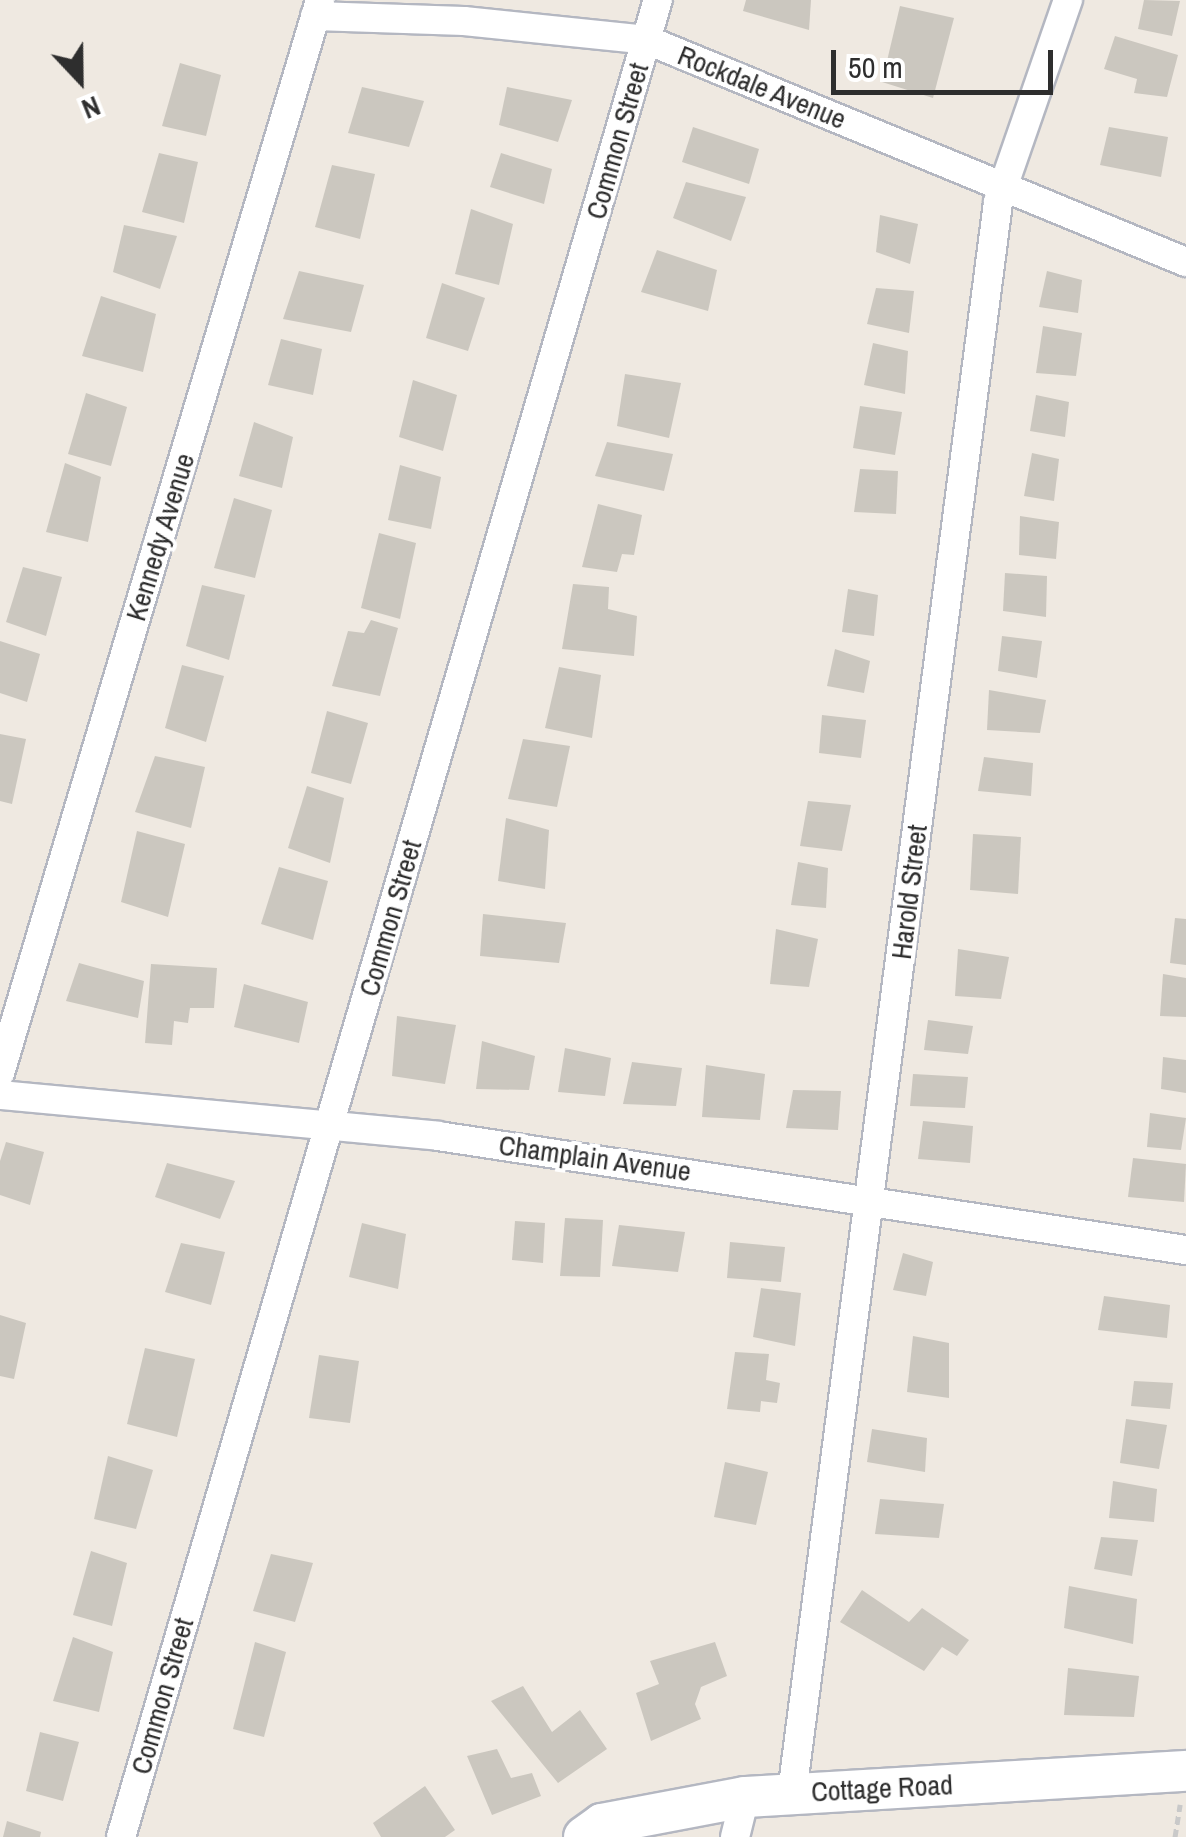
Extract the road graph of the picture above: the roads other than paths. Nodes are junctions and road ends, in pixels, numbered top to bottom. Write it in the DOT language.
graph roads {
  1 [pos="658,0"];
  2 [pos="1068,0"];
  3 [pos="317,8"];
  4 [pos="647,40"];
  5 [pos="1002,186"];
  6 [pos="1186,262"];
  7 [pos="0,1073"];
  8 [pos="0,1096"];
  9 [pos="329,1125"];
  10 [pos="869,1199"];
  11 [pos="1186,1250"];
  12 [pos="1186,1762"];
  13 [pos="1185,1771"];
  14 [pos="792,1793"];
  15 [pos="746,1797"];
  16 [pos="122,1837"];
  17 [pos="584,1837"];
  18 [pos="735,1837"];
  1 -- 4 [label="street, Common Street"];
  2 -- 5 [label="street, Harold Street"];
  3 -- 4 [label="street, Rockdale Avenue"];
  3 -- 7 [label="street, Kennedy Avenue"];
  4 -- 5 [label="street, Rockdale Avenue"];
  4 -- 9 [label="street, Common Street"];
  5 -- 6 [label="street, Rockdale Avenue"];
  5 -- 10 [label="street, Harold Street"];
  8 -- 9 [label="street, Champlain Avenue"];
  9 -- 10 [label="street, Champlain Avenue"];
  9 -- 16 [label="street, Common Street"];
  10 -- 11 [label="street, Champlain Avenue"];
  10 -- 14 [label="street, Harold Street"];
  12 -- 13 [label="street"];
  13 -- 14 [label="main road, Cottage Road"];
  14 -- 15 [label="main road, Cottage Road"];
  15 -- 17 [label="main road, Cottage Road"];
  15 -- 18 [label="street"];
}
